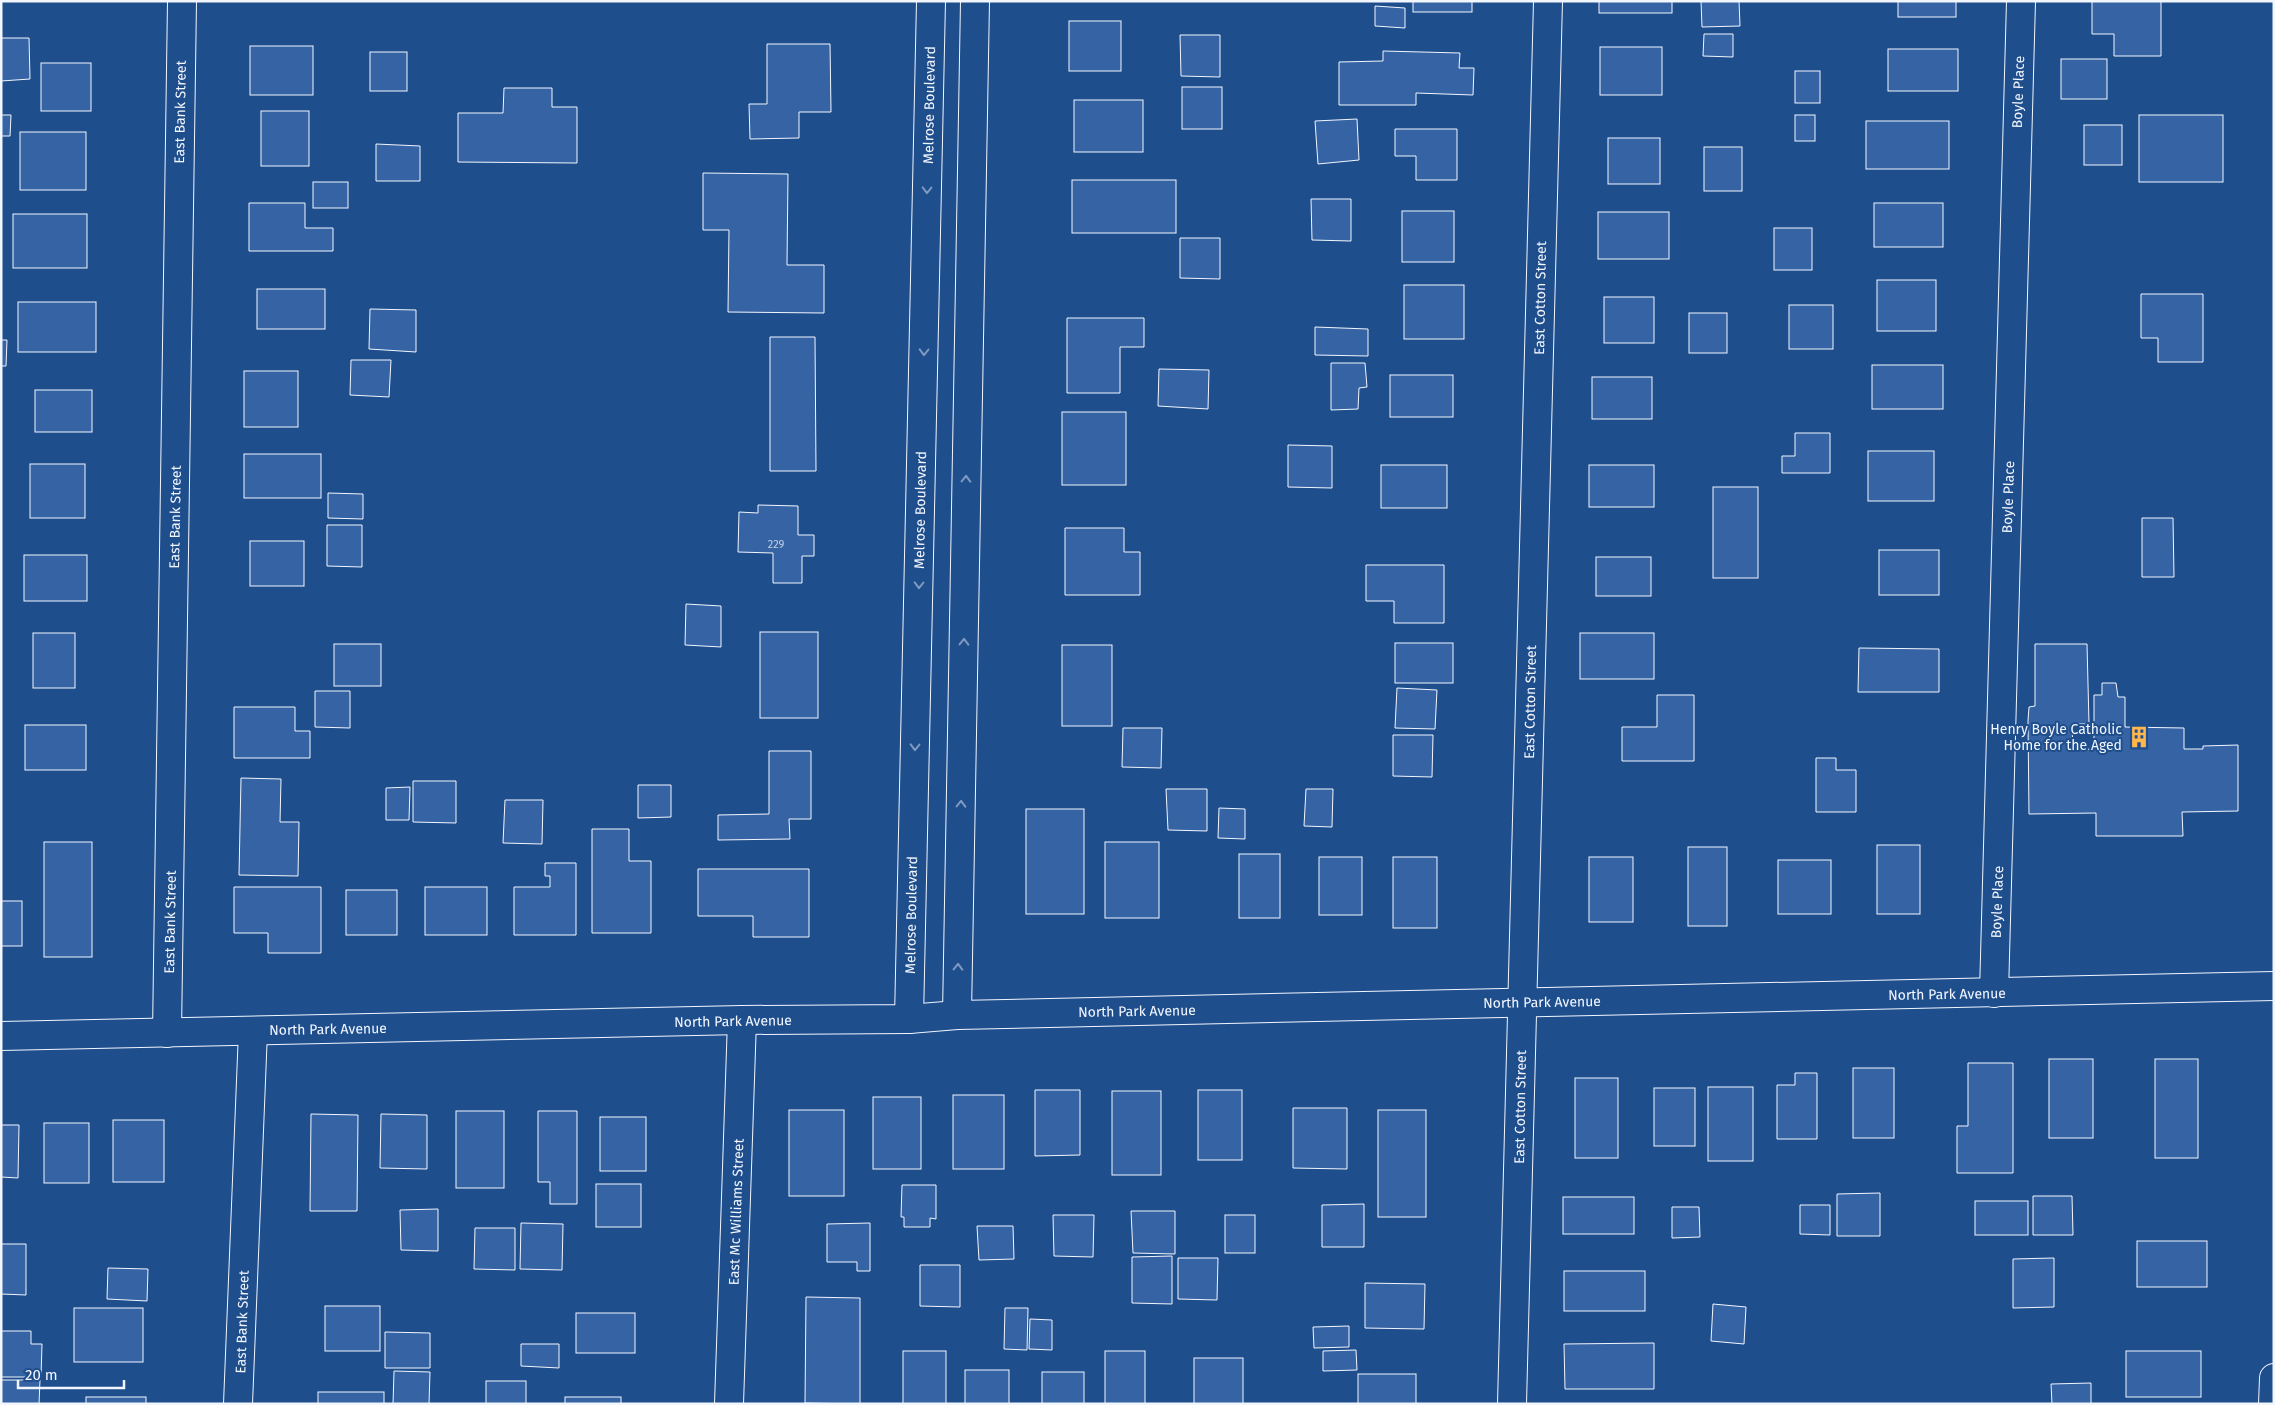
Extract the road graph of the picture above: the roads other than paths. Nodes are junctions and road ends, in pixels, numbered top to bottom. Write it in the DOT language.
graph roads {
  1 [pos="182,1"];
  2 [pos="931,1"];
  3 [pos="974,1"];
  4 [pos="1548,1"];
  5 [pos="2021,1"];
  6 [pos="2274,986"];
  7 [pos="1994,993"];
  8 [pos="1522,1003"];
  9 [pos="958,1015"];
  10 [pos="909,1019"];
  11 [pos="742,1020"];
  12 [pos="253,1031"];
  13 [pos="168,1032"];
  14 [pos="1,1036"];
  15 [pos="2274,1378"];
  16 [pos="238,1404"];
  17 [pos="729,1404"];
  18 [pos="1512,1404"];
  19 [pos="2273,1404"];
  1 -- 13 [label="street, East Bank Street"];
  2 -- 10 [label="street, Melrose Boulevard, one-way"];
  9 -- 3 [label="street, one-way"];
  4 -- 8 [label="street, East Cotton Street"];
  5 -- 7 [label="street, Boyle Place"];
  6 -- 7 [label="street, North Park Avenue"];
  7 -- 8 [label="street, North Park Avenue"];
  8 -- 9 [label="street, North Park Avenue"];
  8 -- 18 [label="street, East Cotton Street"];
  9 -- 10 [label="street, North Park Avenue"];
  10 -- 11 [label="street, North Park Avenue"];
  11 -- 12 [label="street, North Park Avenue"];
  11 -- 17 [label="street, East Mc Williams Street"];
  12 -- 13 [label="street, North Park Avenue"];
  12 -- 16 [label="street, East Bank Street"];
  13 -- 14 [label="street, North Park Avenue"];
  15 -- 19 [label="street"];
}
